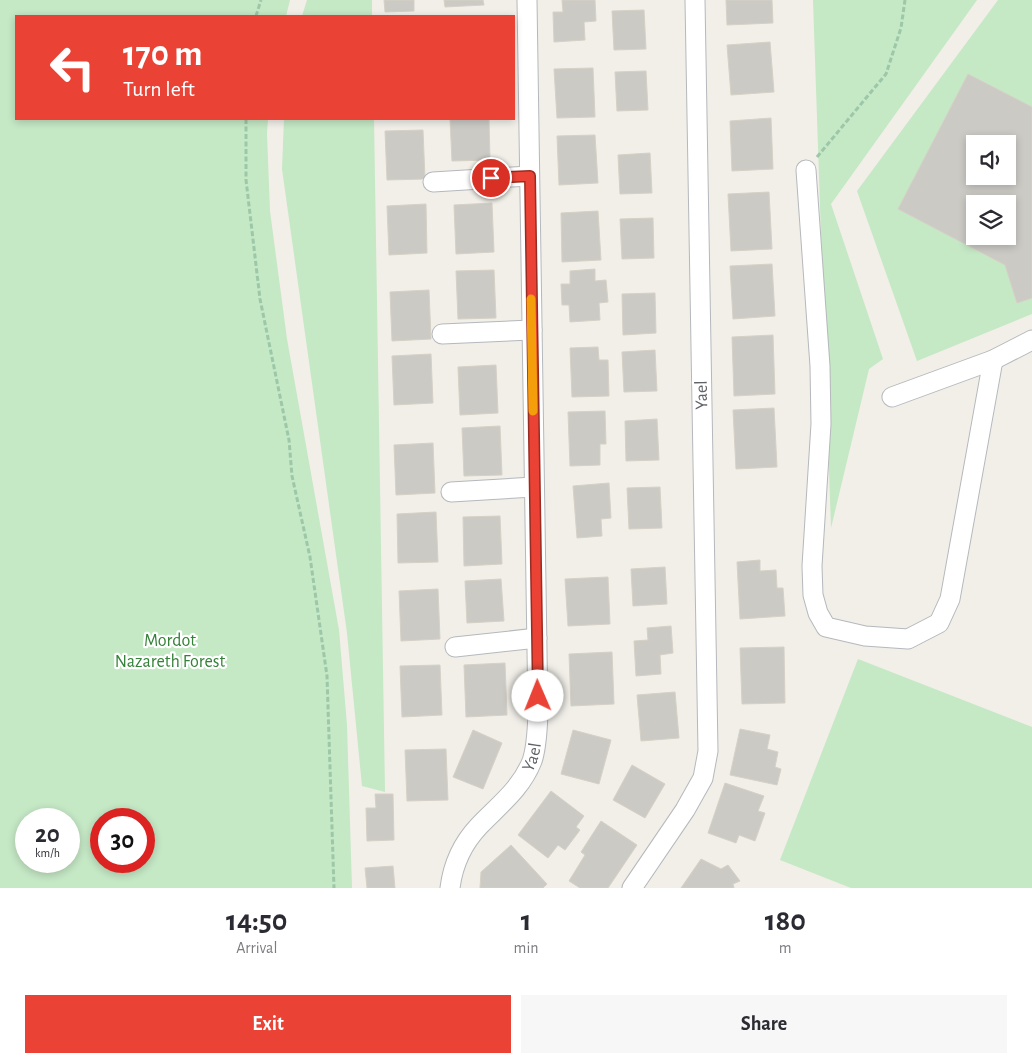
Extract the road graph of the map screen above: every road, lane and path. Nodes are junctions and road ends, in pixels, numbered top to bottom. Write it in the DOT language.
graph roads {
  1 [pos="261,0"];
  2 [pos="527,0"];
  3 [pos="694,0"];
  4 [pos="905,0"];
  5 [pos="256,15"];
  6 [pos="520,20"];
  7 [pos="246,120"];
  8 [pos="806,170"];
  9 [pos="530,176"];
  10 [pos="433,182"];
  11 [pos="532,330"];
  12 [pos="442,334"];
  13 [pos="1032,340"];
  14 [pos="993,360"];
  15 [pos="892,398"];
  16 [pos="534,487"];
  17 [pos="451,492"];
  18 [pos="537,638"];
  19 [pos="455,647"];
  20 [pos="334,888"];
  21 [pos="450,888"];
  22 [pos="632,888"];
  1 -- 5 [label="path"];
  2 -- 6 [label="street, Yael"];
  3 -- 22 [label="street, Yael"];
  4 -- 8 [label="path"];
  6 -- 9 [label="street, Yael"];
  7 -- 20 [label="path"];
  8 -- 14 [label="street"];
  9 -- 10 [label="street"];
  9 -- 11 [label="street, Yael"];
  11 -- 12 [label="street"];
  11 -- 16 [label="street, Yael"];
  13 -- 14 [label="street"];
  14 -- 15 [label="street"];
  16 -- 17 [label="street"];
  16 -- 18 [label="street, Yael"];
  18 -- 19 [label="street"];
  18 -- 21 [label="street, Yael"];
}
